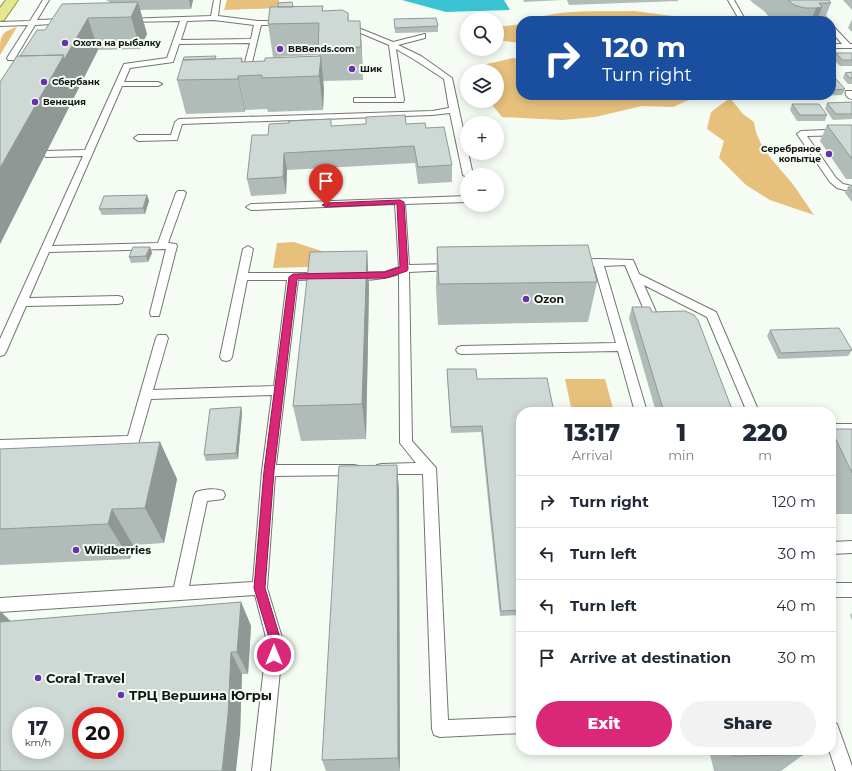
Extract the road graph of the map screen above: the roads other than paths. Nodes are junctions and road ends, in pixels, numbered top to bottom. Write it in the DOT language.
graph roads {
  1 [pos="12,0"];
  2 [pos="46,0"];
  3 [pos="217,0"];
  4 [pos="731,0"];
  5 [pos="807,0"];
  6 [pos="70,13"];
  7 [pos="740,16"];
  8 [pos="821,16"];
  9 [pos="0,17"];
  10 [pos="214,18"];
  11 [pos="184,19"];
  12 [pos="77,20"];
  13 [pos="123,20"];
  14 [pos="62,21"];
  15 [pos="33,22"];
  16 [pos="258,22"];
  17 [pos="288,23"];
  18 [pos="334,23"];
  19 [pos="0,24"];
  20 [pos="836,32"];
  21 [pos="422,36"];
  22 [pos="253,41"];
  23 [pos="177,42"];
  24 [pos="392,44"];
  25 [pos="836,46"];
  26 [pos="850,46"];
  27 [pos="11,58"];
  28 [pos="244,82"];
  29 [pos="118,84"];
  30 [pos="158,84"];
  31 [pos="852,93"];
  32 [pos="852,97"];
  33 [pos="357,100"];
  34 [pos="453,110"];
  35 [pos="852,132"];
  36 [pos="138,138"];
  37 [pos="88,153"];
  38 [pos="46,154"];
  39 [pos="466,168"];
  40 [pos="852,189"];
  41 [pos="181,193"];
  42 [pos="460,199"];
  43 [pos="400,202"];
  44 [pos="251,207"];
  45 [pos="162,246"];
  46 [pos="45,249"];
  47 [pos="248,249"];
  48 [pos="598,262"];
  49 [pos="567,263"];
  50 [pos="460,267"];
  51 [pos="404,269"];
  52 [pos="635,276"];
  53 [pos="242,277"];
  54 [pos="293,277"];
  55 [pos="118,300"];
  56 [pos="22,302"];
  57 [pos="155,313"];
  58 [pos="13,322"];
  59 [pos="0,323"];
  60 [pos="655,324"];
  61 [pos="162,338"];
  62 [pos="622,347"];
  63 [pos="462,350"];
  64 [pos="0,352"];
  65 [pos="226,357"];
  66 [pos="278,390"];
  67 [pos="145,395"];
  68 [pos="640,407"];
  69 [pos="751,407"];
  70 [pos="836,429"];
  71 [pos="852,429"];
  72 [pos="0,445"];
  73 [pos="429,468"];
  74 [pos="269,471"];
  75 [pos="218,495"];
  76 [pos="852,547"];
  77 [pos="836,548"];
  78 [pos="260,588"];
  79 [pos="836,590"];
  80 [pos="852,590"];
  81 [pos="180,593"];
  82 [pos="0,605"];
  83 [pos="516,725"];
  84 [pos="836,745"];
  85 [pos="261,771"];
  86 [pos="845,771"];
  1 -- 9 [label="main road"];
  2 -- 15 [label="lane"];
  3 -- 10 [label="lane"];
  4 -- 7 [label="lane"];
  5 -- 8 [label="lane"];
  6 -- 14 [label="lane"];
  10 -- 11 [label="lane"];
  10 -- 16 [label="lane"];
  11 -- 13 [label="lane"];
  11 -- 23 [label="lane"];
  12 -- 14 [label="lane"];
  14 -- 15 [label="lane"];
  15 -- 19 [label="lane"];
  15 -- 27 [label="lane"];
  16 -- 17 [label="lane"];
  16 -- 22 [label="lane"];
  18 -- 24 [label="lane"];
  20 -- 26 [label="lane"];
  21 -- 24 [label="lane"];
  22 -- 23 [label="lane"];
  22 -- 28 [label="lane"];
  23 -- 29 [label="lane"];
  24 -- 33 [label="lane"];
  24 -- 34 [label="lane"];
  25 -- 26 [label="lane"];
  29 -- 30 [label="lane"];
  29 -- 37 [label="lane"];
  31 -- 32 [label="lane"];
  34 -- 36 [label="lane"];
  34 -- 39 [label="lane"];
  35 -- 40 [label="lane"];
  37 -- 38 [label="lane"];
  37 -- 46 [label="lane"];
  41 -- 45 [label="lane"];
  42 -- 43 [label="lane"];
  43 -- 44 [label="lane"];
  43 -- 51 [label="lane"];
  45 -- 46 [label="lane"];
  45 -- 57 [label="lane"];
  46 -- 56 [label="lane"];
  47 -- 53 [label="lane"];
  48 -- 49 [label="lane"];
  48 -- 52 [label="lane"];
  48 -- 62 [label="lane"];
  50 -- 51 [label="lane"];
  51 -- 54 [label="lane"];
  51 -- 73 [label="lane"];
  52 -- 60 [label="lane"];
  52 -- 69 [label="lane"];
  53 -- 54 [label="lane"];
  53 -- 65 [label="lane"];
  54 -- 66 [label="lane"];
  55 -- 56 [label="lane"];
  56 -- 58 [label="lane"];
  58 -- 59 [label="lane"];
  58 -- 64 [label="lane"];
  61 -- 67 [label="lane"];
  62 -- 63 [label="lane"];
  62 -- 68 [label="lane"];
  66 -- 67 [label="lane"];
  66 -- 74 [label="lane"];
  67 -- 72 [label="lane"];
  70 -- 71 [label="lane"];
  73 -- 74 [label="lane"];
  73 -- 83 [label="lane"];
  74 -- 78 [label="lane"];
  75 -- 81 [label="lane"];
  76 -- 77 [label="lane"];
  78 -- 81 [label="lane"];
  78 -- 85 [label="lane"];
  79 -- 80 [label="lane"];
  81 -- 82 [label="lane"];
  84 -- 86 [label="lane"];
}
